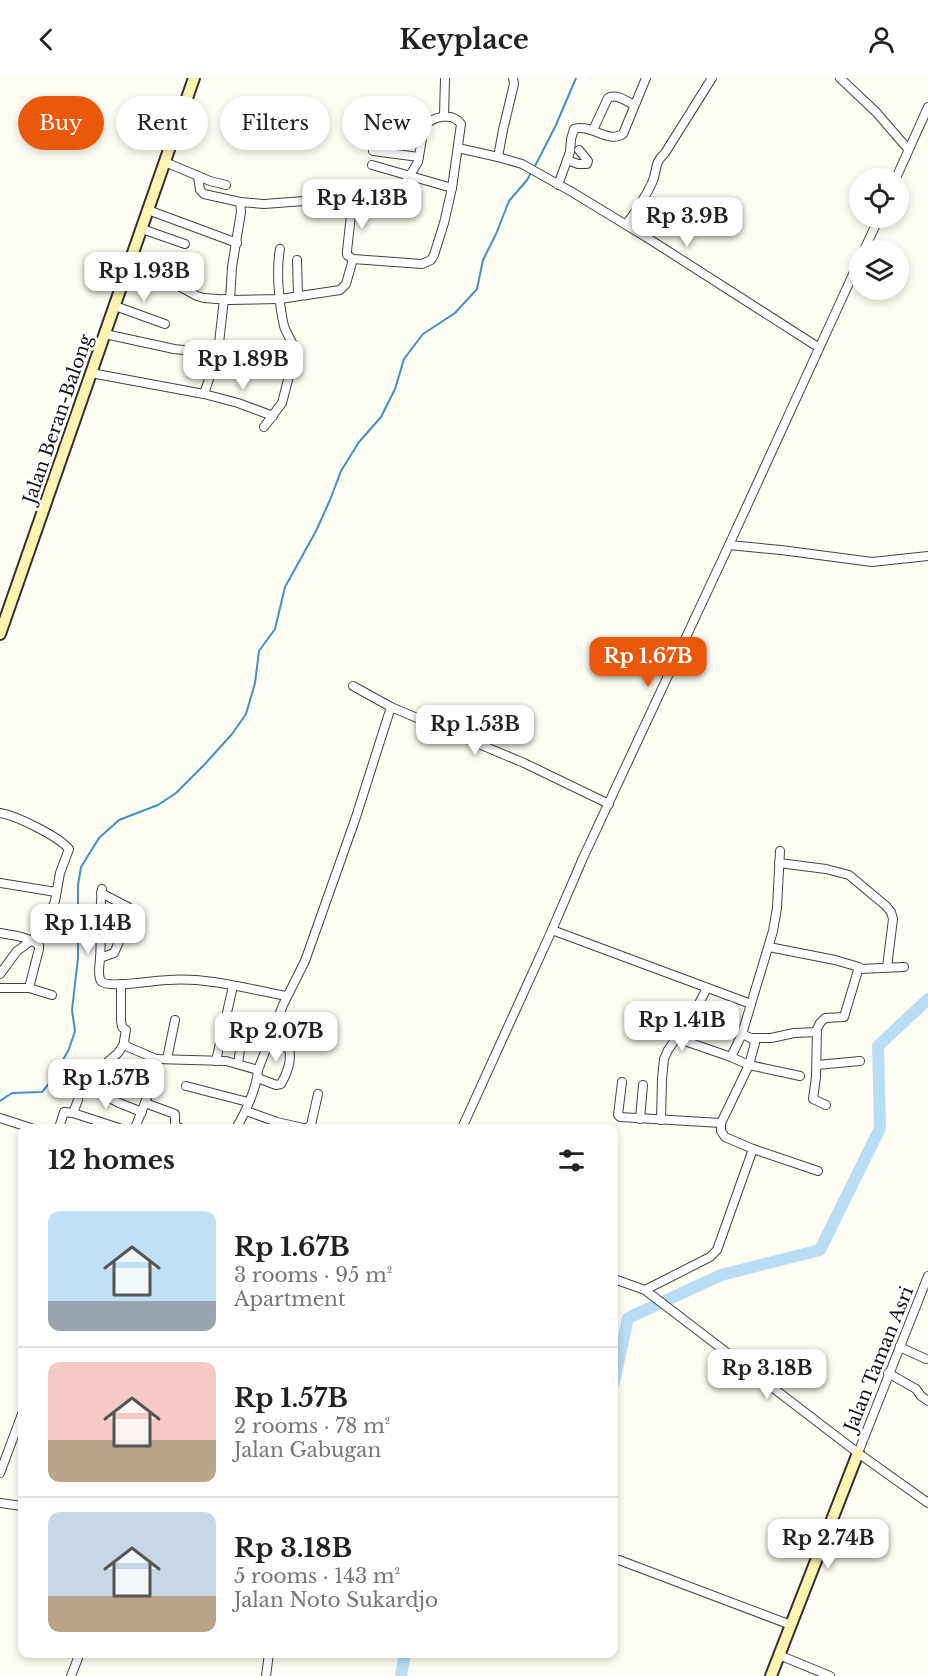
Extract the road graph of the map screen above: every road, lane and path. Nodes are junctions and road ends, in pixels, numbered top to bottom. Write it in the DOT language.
graph roads {
  1 [pos="194,78"];
  2 [pos="445,78"];
  3 [pos="513,78"];
  4 [pos="646,78"];
  5 [pos="712,78"];
  6 [pos="840,78"];
  7 [pos="634,105"];
  8 [pos="928,107"];
  9 [pos="444,116"];
  10 [pos="593,130"];
  11 [pos="458,148"];
  12 [pos="908,149"];
  13 [pos="579,150"];
  14 [pos="373,151"];
  15 [pos="419,157"];
  16 [pos="498,157"];
  17 [pos="567,160"];
  18 [pos="165,162"];
  19 [pos="372,165"];
  20 [pos="900,168"];
  21 [pos="409,175"];
  22 [pos="198,176"];
  23 [pos="226,185"];
  24 [pos="558,185"];
  25 [pos="452,188"];
  26 [pos="240,202"];
  27 [pos="352,206"];
  28 [pos="148,210"];
  29 [pos="627,225"];
  30 [pos="142,229"];
  31 [pos="237,243"];
  32 [pos="185,244"];
  33 [pos="280,249"];
  34 [pos="353,259"];
  35 [pos="297,260"];
  36 [pos="129,264"];
  37 [pos="849,282"];
  38 [pos="298,296"];
  39 [pos="280,299"];
  40 [pos="227,300"];
  41 [pos="115,306"];
  42 [pos="165,324"];
  43 [pos="105,334"];
  44 [pos="818,347"];
  45 [pos="218,352"];
  46 [pos="256,354"];
  47 [pos="91,373"];
  48 [pos="204,394"];
  49 [pos="273,416"];
  50 [pos="264,427"];
  51 [pos="729,545"];
  52 [pos="928,556"];
  53 [pos="0,632"];
  54 [pos="353,686"];
  55 [pos="391,707"];
  56 [pos="609,804"];
  57 [pos="0,813"];
  58 [pos="780,851"];
  59 [pos="778,863"];
  60 [pos="0,883"];
  61 [pos="56,892"];
  62 [pos="552,930"];
  63 [pos="0,933"];
  64 [pos="32,940"];
  65 [pos="769,947"];
  66 [pos="100,958"];
  67 [pos="887,967"];
  68 [pos="904,967"];
  69 [pos="860,969"];
  70 [pos="0,974"];
  71 [pos="121,984"];
  72 [pos="233,986"];
  73 [pos="0,988"];
  74 [pos="29,988"];
  75 [pos="707,988"];
  76 [pos="52,995"];
  77 [pos="287,996"];
  78 [pos="751,1004"];
  79 [pos="175,1020"];
  80 [pos="817,1032"];
  81 [pos="742,1034"];
  82 [pos="676,1038"];
  83 [pos="751,1038"];
  84 [pos="269,1041"];
  85 [pos="124,1044"];
  86 [pos="240,1050"];
  87 [pos="731,1057"];
  88 [pos="158,1059"];
  89 [pos="167,1059"];
  90 [pos="216,1060"];
  91 [pos="860,1061"];
  92 [pos="238,1064"];
  93 [pos="749,1065"];
  94 [pos="816,1065"];
  95 [pos="258,1074"];
  96 [pos="800,1076"];
  97 [pos="622,1082"];
  98 [pos="643,1085"];
  99 [pos="186,1086"];
  100 [pos="318,1094"];
  101 [pos="78,1100"];
  102 [pos="826,1105"];
  103 [pos="247,1107"];
  104 [pos="144,1108"];
  105 [pos="73,1113"];
  106 [pos="2,1119"];
  107 [pos="640,1119"];
  108 [pos="661,1120"];
  109 [pos="721,1123"];
  110 [pos="18,1124"];
  111 [pos="60,1124"];
  112 [pos="107,1124"];
  113 [pos="137,1124"];
  114 [pos="175,1124"];
  115 [pos="238,1124"];
  116 [pos="286,1124"];
  117 [pos="311,1124"];
  118 [pos="464,1124"];
  119 [pos="753,1149"];
  120 [pos="818,1171"];
  121 [pos="928,1276"];
  122 [pos="618,1280"];
  123 [pos="645,1290"];
  124 [pos="900,1346"];
  125 [pos="926,1359"];
  126 [pos="888,1373"];
  127 [pos="928,1401"];
  128 [pos="18,1423"];
  129 [pos="858,1453"];
  130 [pos="3,1458"];
  131 [pos="0,1473"];
  132 [pos="0,1503"];
  133 [pos="928,1503"];
  134 [pos="18,1505"];
  135 [pos="618,1560"];
  136 [pos="791,1625"];
  137 [pos="779,1655"];
  138 [pos="78,1658"];
  139 [pos="268,1658"];
  140 [pos="71,1676"];
  141 [pos="266,1676"];
  142 [pos="771,1676"];
  143 [pos="830,1676"];
  1 -- 18 [label="main road, Jalan Beran-Balong"];
  2 -- 9 [label="street"];
  3 -- 16 [label="street"];
  4 -- 7 [label="street"];
  5 -- 29 [label="street"];
  6 -- 12 [label="street"];
  7 -- 10 [label="street"];
  7 -- 10 [label="street"];
  8 -- 12 [label="street"];
  9 -- 11 [label="street"];
  9 -- 15 [label="street"];
  10 -- 17 [label="street"];
  11 -- 16 [label="street"];
  11 -- 25 [label="street"];
  12 -- 20 [label="street"];
  13 -- 17 [label="street"];
  14 -- 15 [label="street"];
  15 -- 21 [label="street"];
  16 -- 24 [label="street"];
  17 -- 24 [label="street"];
  18 -- 22 [label="street"];
  18 -- 28 [label="main road, Jalan Beran-Balong"];
  19 -- 21 [label="street"];
  21 -- 25 [label="street"];
  21 -- 27 [label="street"];
  22 -- 23 [label="street"];
  22 -- 26 [label="street"];
  24 -- 29 [label="street"];
  25 -- 34 [label="street"];
  26 -- 27 [label="street"];
  26 -- 31 [label="street"];
  27 -- 34 [label="street"];
  28 -- 30 [label="main road, Jalan Beran-Balong"];
  28 -- 31 [label="street"];
  29 -- 44 [label="street"];
  30 -- 32 [label="street"];
  30 -- 36 [label="main road, Jalan Beran-Balong"];
  31 -- 40 [label="street"];
  33 -- 39 [label="street"];
  34 -- 38 [label="street"];
  35 -- 38 [label="street"];
  36 -- 40 [label="street"];
  36 -- 41 [label="main road, Jalan Beran-Balong"];
  37 -- 44 [label="street"];
  38 -- 39 [label="street"];
  39 -- 40 [label="street"];
  39 -- 49 [label="street"];
  40 -- 45 [label="street"];
  41 -- 42 [label="street"];
  41 -- 43 [label="main road, Jalan Beran-Balong"];
  43 -- 45 [label="street"];
  43 -- 47 [label="main road, Jalan Beran-Balong"];
  44 -- 51 [label="street"];
  45 -- 46 [label="street"];
  45 -- 48 [label="street"];
  47 -- 48 [label="street"];
  47 -- 53 [label="main road, Jalan Beran-Balong"];
  48 -- 49 [label="street"];
  49 -- 50 [label="street"];
  51 -- 52 [label="street"];
  51 -- 56 [label="street"];
  54 -- 55 [label="street"];
  55 -- 56 [label="street"];
  55 -- 77 [label="street"];
  56 -- 62 [label="street"];
  57 -- 61 [label="street"];
  58 -- 59 [label="street"];
  59 -- 65 [label="street"];
  59 -- 67 [label="street"];
  60 -- 61 [label="street"];
  61 -- 64 [label="street"];
  62 -- 75 [label="street"];
  62 -- 118 [label="street"];
  63 -- 64 [label="street"];
  64 -- 70 [label="street"];
  64 -- 74 [label="street"];
  65 -- 69 [label="street"];
  65 -- 78 [label="street"];
  66 -- 66 [label="street"];
  66 -- 71 [label="street"];
  67 -- 68 [label="street"];
  67 -- 69 [label="street"];
  69 -- 80 [label="street"];
  71 -- 72 [label="street"];
  71 -- 85 [label="street"];
  72 -- 77 [label="street"];
  72 -- 90 [label="street"];
  73 -- 74 [label="street"];
  74 -- 76 [label="street"];
  75 -- 78 [label="street"];
  75 -- 82 [label="street"];
  77 -- 84 [label="street"];
  78 -- 81 [label="street"];
  79 -- 89 [label="street"];
  80 -- 83 [label="street"];
  80 -- 94 [label="street"];
  81 -- 83 [label="street"];
  81 -- 87 [label="street"];
  82 -- 87 [label="street"];
  82 -- 108 [label="street"];
  83 -- 93 [label="street"];
  84 -- 95 [label="street"];
  84 -- 95 [label="street"];
  85 -- 88 [label="street"];
  85 -- 104 [label="street"];
  86 -- 92 [label="street"];
  87 -- 93 [label="street"];
  88 -- 89 [label="street"];
  88 -- 104 [label="street"];
  89 -- 90 [label="street"];
  90 -- 92 [label="street"];
  91 -- 94 [label="street"];
  92 -- 95 [label="street"];
  93 -- 96 [label="street"];
  93 -- 109 [label="street"];
  94 -- 102 [label="street"];
  95 -- 103 [label="street"];
  97 -- 107 [label="street"];
  98 -- 107 [label="street"];
  99 -- 103 [label="street"];
  100 -- 117 [label="street"];
  101 -- 105 [label="street"];
  103 -- 115 [label="street"];
  103 -- 116 [label="street"];
  104 -- 113 [label="street"];
  104 -- 114 [label="street"];
  105 -- 111 [label="street"];
  105 -- 112 [label="street"];
  106 -- 110 [label="street"];
  107 -- 108 [label="street"];
  108 -- 109 [label="street"];
  109 -- 119 [label="street"];
  119 -- 120 [label="street"];
  119 -- 123 [label="street"];
  121 -- 124 [label="street, Jalan Taman Asri"];
  122 -- 123 [label="street"];
  123 -- 129 [label="street"];
  124 -- 125 [label="street"];
  124 -- 126 [label="street, Jalan Taman Asri"];
  126 -- 127 [label="street"];
  126 -- 129 [label="street, Jalan Taman Asri"];
  128 -- 130 [label="street"];
  129 -- 133 [label="street"];
  129 -- 136 [label="main road"];
  130 -- 131 [label="street"];
  132 -- 134 [label="street"];
  135 -- 136 [label="street"];
  136 -- 137 [label="main road"];
  137 -- 142 [label="main road"];
  137 -- 143 [label="street"];
  138 -- 140 [label="street"];
  139 -- 141 [label="street"];
}
